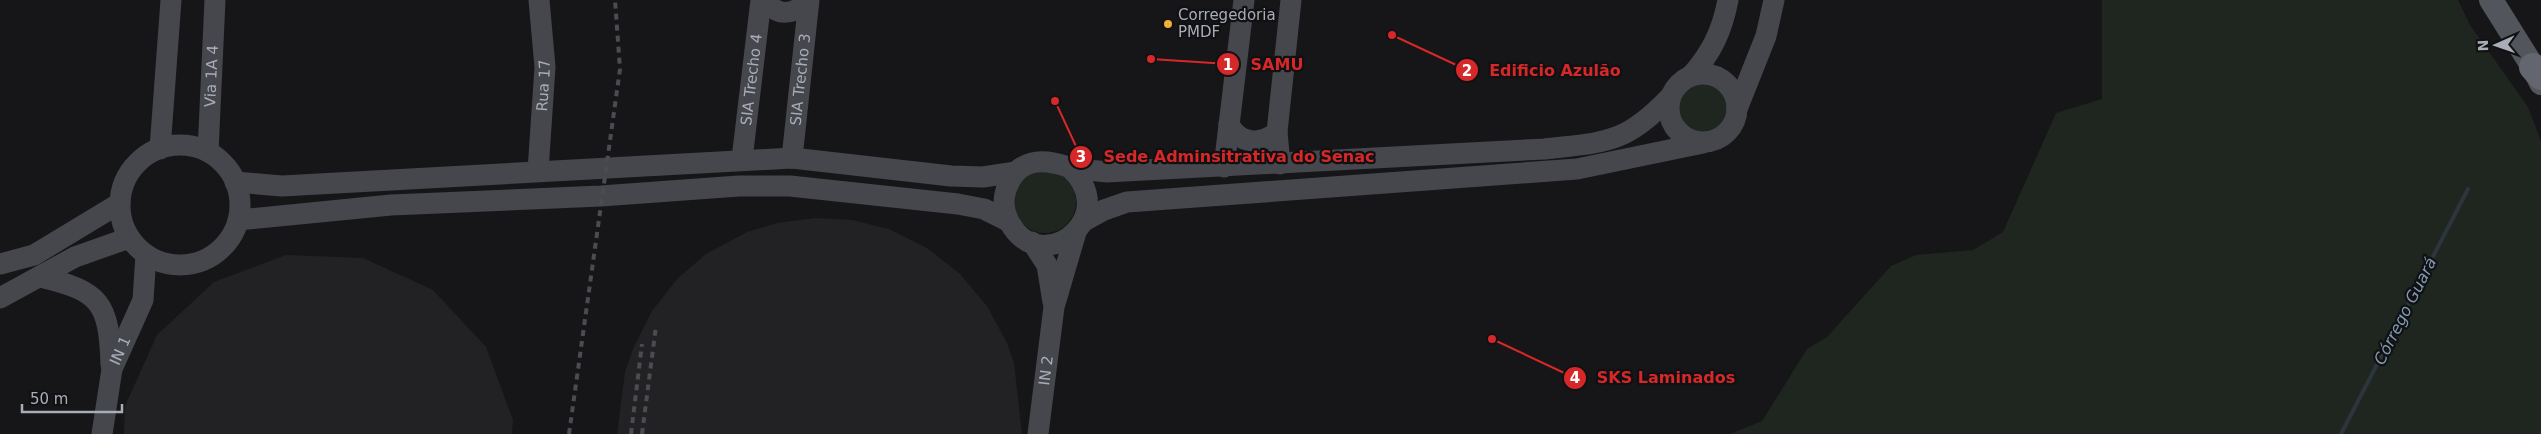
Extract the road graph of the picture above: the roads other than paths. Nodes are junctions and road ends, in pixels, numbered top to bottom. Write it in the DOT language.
graph roads {
  1 [pos="171,0"];
  2 [pos="215,0"];
  3 [pos="539,0"];
  4 [pos="763,0"];
  5 [pos="1244,0"];
  6 [pos="1292,0"];
  7 [pos="1728,0"];
  8 [pos="1774,0"];
  9 [pos="2492,0"];
  10 [pos="808,2"];
  11 [pos="2538,75"];
  12 [pos="1691,76"];
  13 [pos="1669,98"];
  14 [pos="1737,108"];
  15 [pos="1229,124"];
  16 [pos="1277,132"];
  17 [pos="1703,143"];
  18 [pos="160,149"];
  19 [pos="208,152"];
  20 [pos="792,158"];
  21 [pos="742,160"];
  22 [pos="1280,164"];
  23 [pos="1069,167"];
  24 [pos="1224,167"];
  25 [pos="538,171"];
  26 [pos="1016,172"];
  27 [pos="235,182"];
  28 [pos="120,203"];
  29 [pos="238,220"];
  30 [pos="1008,221"];
  31 [pos="1080,227"];
  32 [pos="129,238"];
  33 [pos="1032,242"];
  34 [pos="146,255"];
  35 [pos="0,264"];
  36 [pos="178,266"];
  37 [pos="40,277"];
  38 [pos="0,298"];
  39 [pos="143,300"];
  40 [pos="1054,307"];
  41 [pos="112,369"];
  42 [pos="102,434"];
  43 [pos="1038,434"];
  1 -- 18 [label="main road"];
  2 -- 19 [label="main road, Via 1A 4"];
  3 -- 25 [label="main road, Rua 17"];
  4 -- 10 [label="main road"];
  4 -- 21 [label="main road, SIA Trecho 4"];
  5 -- 15 [label="main road"];
  6 -- 16 [label="main road"];
  7 -- 12 [label="main road"];
  8 -- 14 [label="main road"];
  9 -- 11 [label="main road"];
  10 -- 20 [label="main road, SIA Trecho 3"];
  12 -- 13 [label="main road"];
  12 -- 14 [label="main road"];
  13 -- 17 [label="main road"];
  13 -- 22 [label="main road"];
  14 -- 17 [label="main road"];
  15 -- 16 [label="main road"];
  15 -- 24 [label="main road"];
  16 -- 22 [label="main road"];
  17 -- 31 [label="main road"];
  18 -- 19 [label="main road"];
  18 -- 28 [label="main road"];
  19 -- 27 [label="main road"];
  20 -- 21 [label="main road"];
  20 -- 26 [label="main road"];
  21 -- 25 [label="main road"];
  22 -- 24 [label="main road"];
  23 -- 24 [label="main road"];
  23 -- 26 [label="main road"];
  23 -- 31 [label="main road"];
  25 -- 27 [label="main road"];
  26 -- 30 [label="main road"];
  27 -- 29 [label="main road"];
  28 -- 32 [label="main road"];
  28 -- 35 [label="main road"];
  29 -- 30 [label="main road"];
  29 -- 36 [label="main road"];
  30 -- 33 [label="main road"];
  31 -- 33 [label="main road"];
  31 -- 40 [label="main road, IN 2"];
  32 -- 34 [label="main road"];
  32 -- 37 [label="main road"];
  33 -- 40 [label="main road, IN 2"];
  34 -- 36 [label="main road"];
  34 -- 39 [label="main road, IN 1"];
  36 -- 39 [label="main road, IN 1"];
  37 -- 38 [label="main road"];
  37 -- 41 [label="main road"];
  39 -- 41 [label="main road, IN 1"];
  40 -- 43 [label="main road, IN 2"];
  41 -- 42 [label="main road, IN 1"];
}
